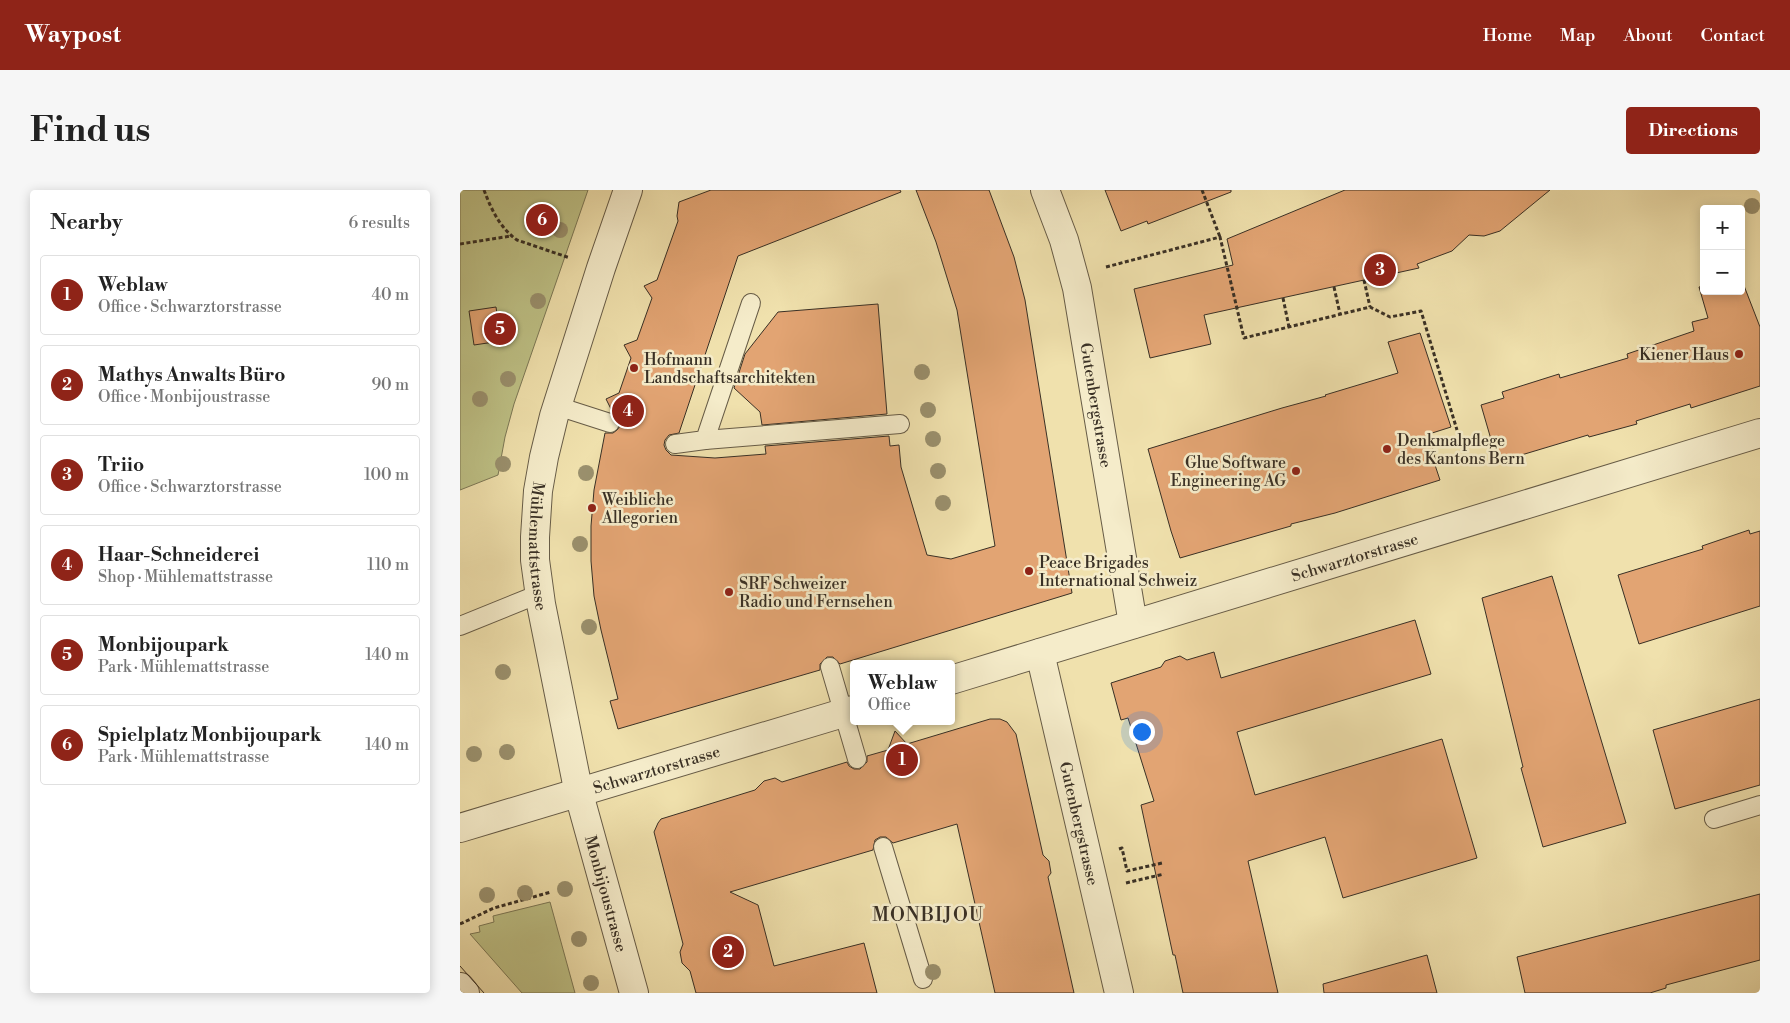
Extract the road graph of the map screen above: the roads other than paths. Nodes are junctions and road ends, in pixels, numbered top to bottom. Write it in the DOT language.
graph roads {
  1 [pos="628,190"];
  2 [pos="1046,190"];
  3 [pos="751,303"];
  4 [pos="557,406"];
  5 [pos="610,423"];
  6 [pos="900,424"];
  7 [pos="1760,433"];
  8 [pos="705,440"];
  9 [pos="675,444"];
  10 [pos="539,594"];
  11 [pos="1133,624"];
  12 [pos="460,626"];
  13 [pos="1040,653"];
  14 [pos="830,666"];
  15 [pos="955,679"];
  16 [pos="848,711"];
  17 [pos="851,725"];
  18 [pos="857,759"];
  19 [pos="579,794"];
  20 [pos="1760,805"];
  21 [pos="1714,819"];
  22 [pos="460,828"];
  23 [pos="883,847"];
  24 [pos="923,979"];
  25 [pos="460,987"];
  26 [pos="465,993"];
  27 [pos="634,993"];
  28 [pos="1119,993"];
  1 -- 4 [label="street, Mühlemattstrasse"];
  2 -- 11 [label="street, Gutenbergstrasse"];
  3 -- 8 [label="lane"];
  4 -- 5 [label="lane"];
  4 -- 10 [label="street, Mühlemattstrasse"];
  6 -- 8 [label="lane"];
  7 -- 11 [label="street, Schwarztorstrasse"];
  8 -- 9 [label="lane"];
  10 -- 12 [label="lane"];
  10 -- 19 [label="street, Mühlemattstrasse"];
  11 -- 13 [label="street, Schwarztorstrasse"];
  13 -- 15 [label="street, Schwarztorstrasse"];
  13 -- 28 [label="street, Gutenbergstrasse"];
  14 -- 16 [label="lane"];
  16 -- 19 [label="street, Schwarztorstrasse"];
  17 -- 18 [label="lane"];
  19 -- 22 [label="street, Schwarztorstrasse"];
  19 -- 27 [label="street, Monbijoustrasse"];
  20 -- 21 [label="lane"];
  23 -- 24 [label="lane"];
  25 -- 26 [label="street"];
}
